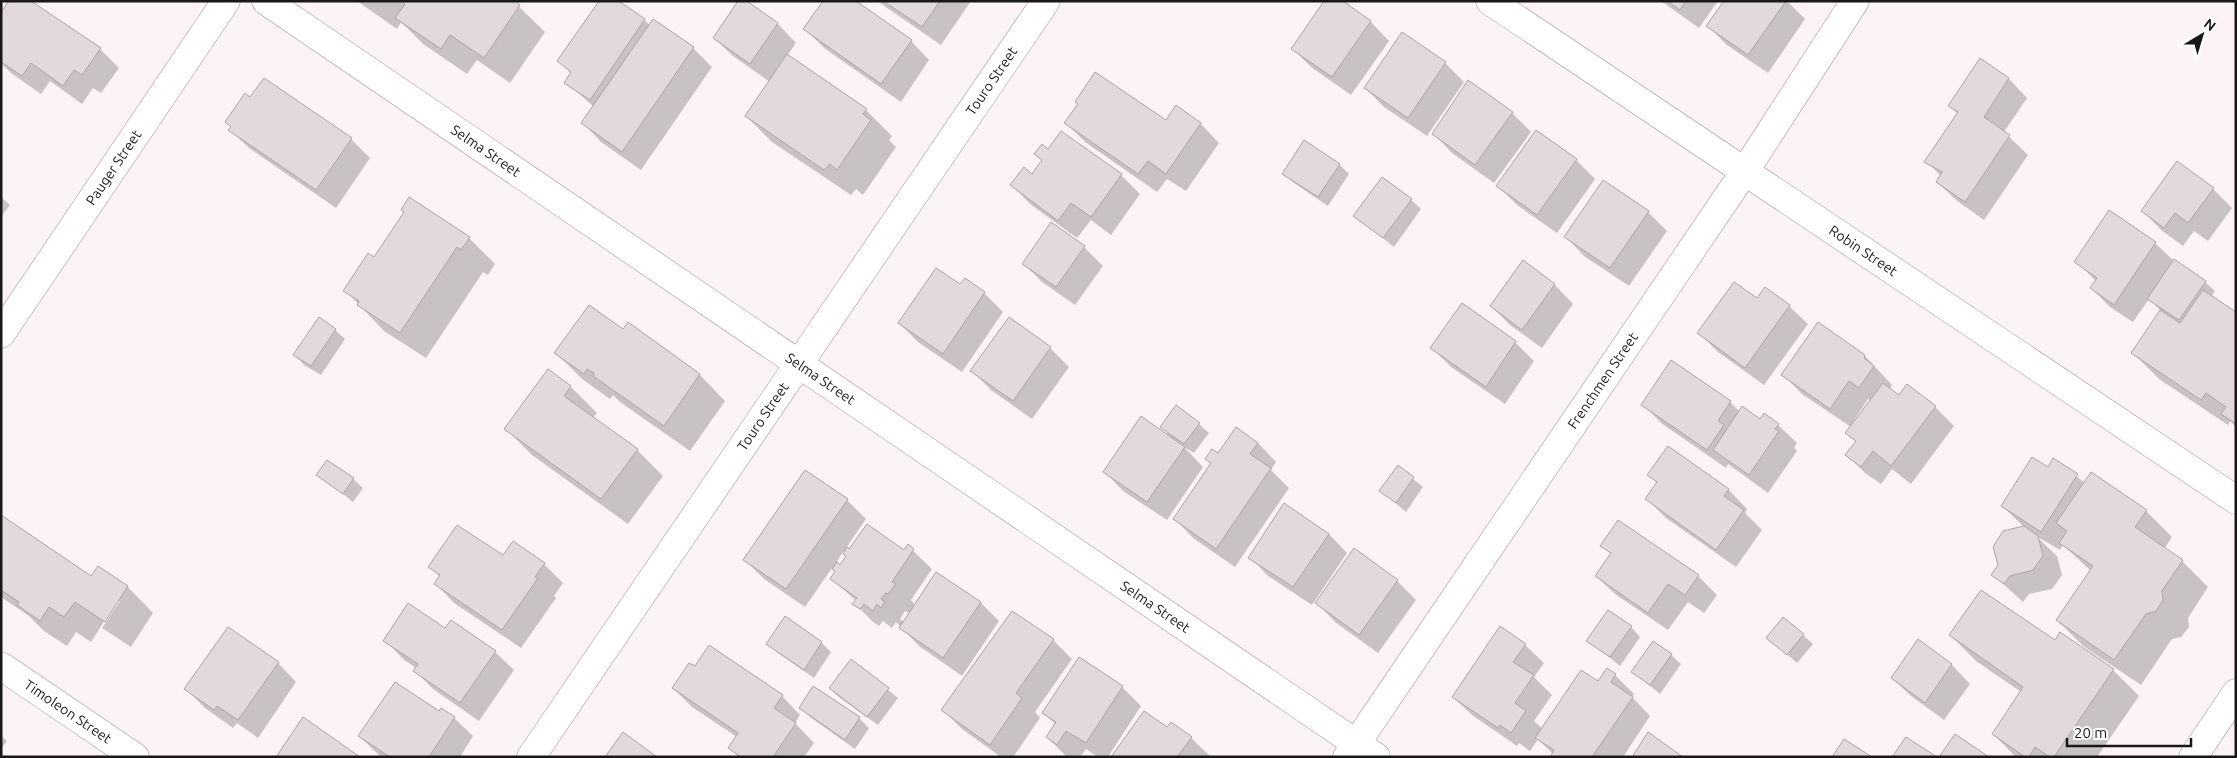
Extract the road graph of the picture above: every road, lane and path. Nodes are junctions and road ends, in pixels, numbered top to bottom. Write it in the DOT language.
graph roads {
  1 [pos="226,1"];
  2 [pos="266,1"];
  3 [pos="1046,1"];
  4 [pos="1490,1"];
  5 [pos="1855,1"];
  6 [pos="1746,171"];
  7 [pos="1,334"];
  8 [pos="798,365"];
  9 [pos="2236,500"];
  10 [pos="1,666"];
  11 [pos="2236,693"];
  12 [pos="1360,752"];
  13 [pos="135,757"];
  14 [pos="531,757"];
  15 [pos="2193,757"];
  1 -- 7 [label="street, Pauger Street"];
  2 -- 8 [label="street, Selma Street"];
  3 -- 8 [label="street, Touro Street"];
  4 -- 6 [label="street, Robin Street"];
  5 -- 6 [label="street, Frenchmen Street"];
  6 -- 9 [label="street, Robin Street"];
  6 -- 12 [label="street, Frenchmen Street"];
  8 -- 12 [label="street, Selma Street"];
  8 -- 14 [label="street, Touro Street"];
  10 -- 13 [label="street, Timoleon Street"];
  11 -- 15 [label="street"];
}
